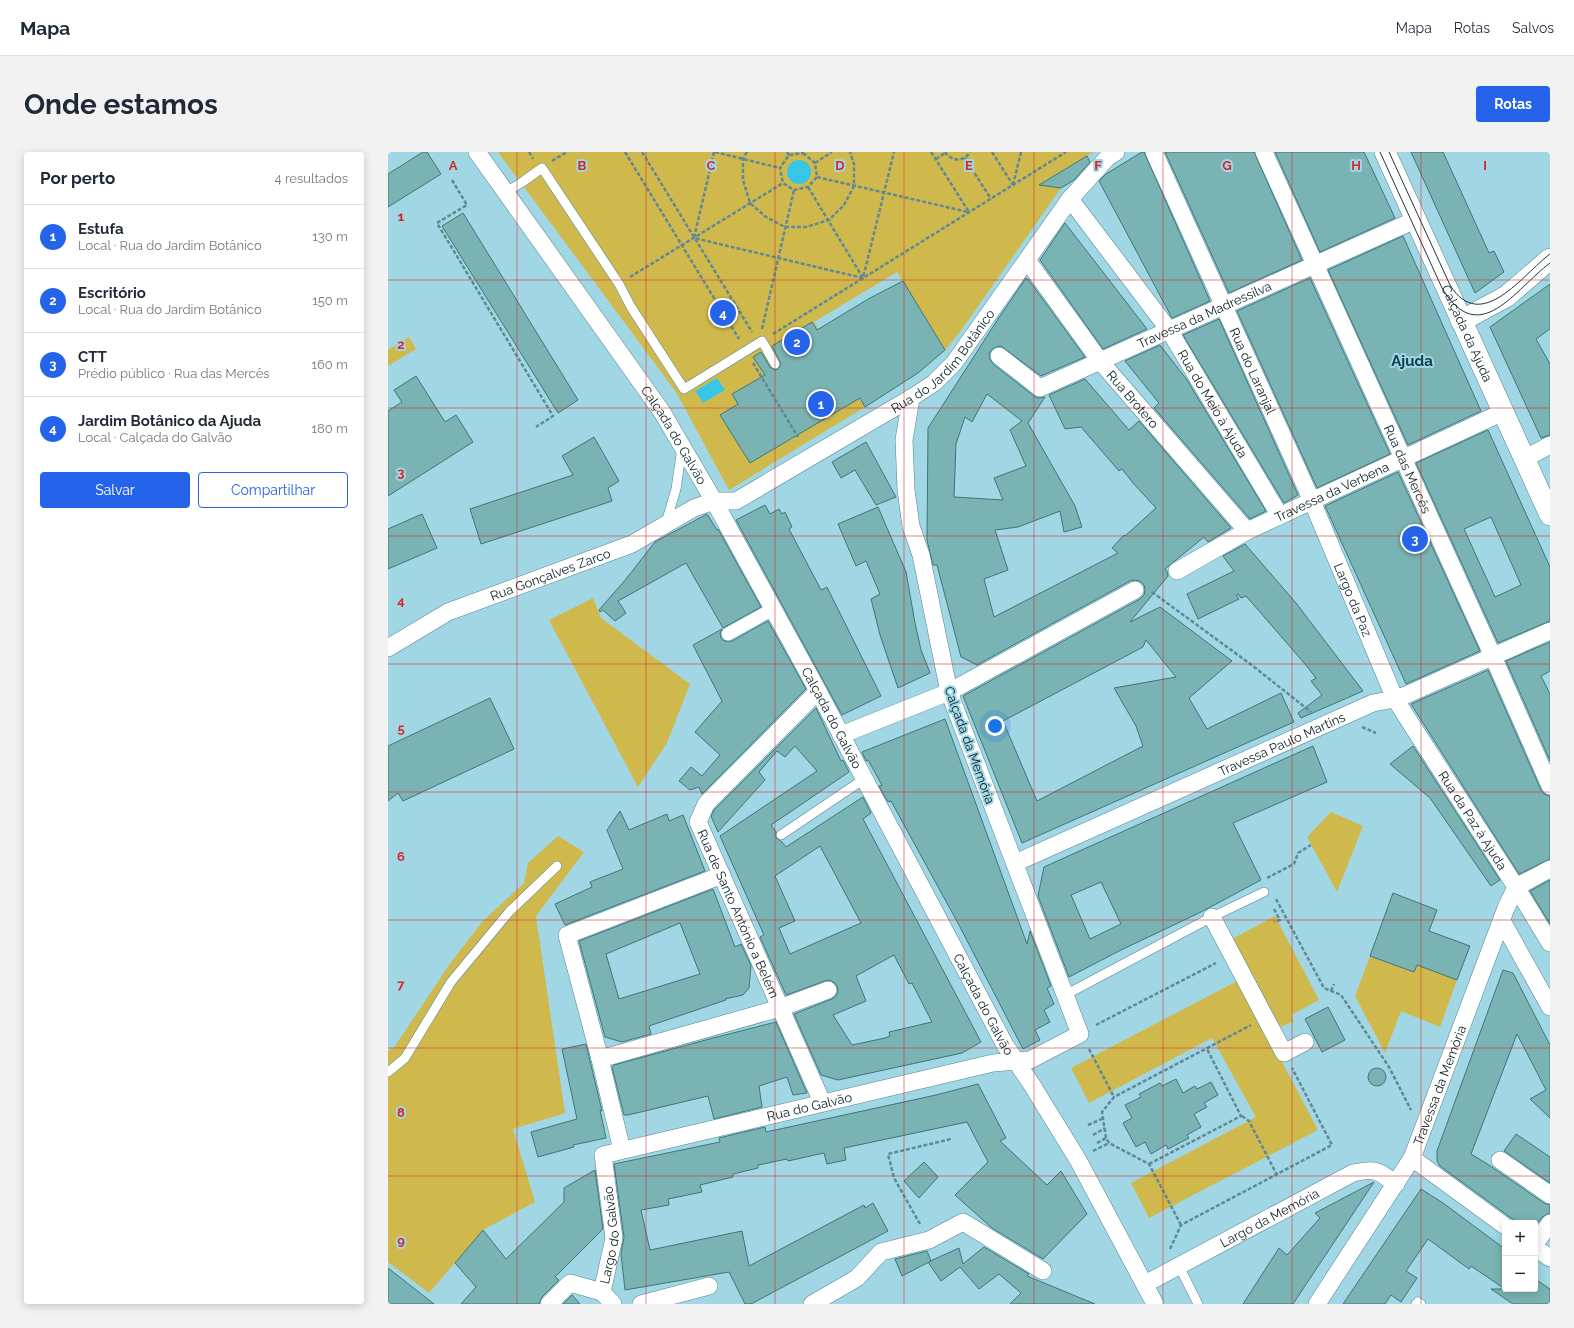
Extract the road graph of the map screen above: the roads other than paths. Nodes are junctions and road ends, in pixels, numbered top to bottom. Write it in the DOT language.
graph roads {
  1 [pos="477,152"];
  2 [pos="1116,152"];
  3 [pos="1154,152"];
  4 [pos="1264,152"];
  5 [pos="1385,152"];
  6 [pos="506,192"];
  7 [pos="1070,199"];
  8 [pos="1415,220"];
  9 [pos="1550,258"];
  10 [pos="1027,260"];
  11 [pos="1315,265"];
  12 [pos="1224,306"];
  13 [pos="1461,320"];
  14 [pos="1169,330"];
  15 [pos="999,356"];
  16 [pos="1100,362"];
  17 [pos="775,364"];
  18 [pos="912,398"];
  19 [pos="1503,412"];
  20 [pos="1550,445"];
  21 [pos="682,447"];
  22 [pos="1403,459"];
  23 [pos="1524,459"];
  24 [pos="714,501"];
  25 [pos="1312,501"];
  26 [pos="1550,515"];
  27 [pos="1280,516"];
  28 [pos="666,524"];
  29 [pos="1247,531"];
  30 [pos="1177,571"];
  31 [pos="1135,590"];
  32 [pos="773,609"];
  33 [pos="1550,631"];
  34 [pos="728,634"];
  35 [pos="388,648"];
  36 [pos="1493,656"];
  37 [pos="818,691"];
  38 [pos="949,692"];
  39 [pos="1395,699"];
  40 [pos="841,735"];
  41 [pos="864,779"];
  42 [pos="1550,786"];
  43 [pos="781,835"];
  44 [pos="1015,863"];
  45 [pos="557,866"];
  46 [pos="1550,869"];
  47 [pos="722,875"];
  48 [pos="1516,887"];
  49 [pos="1264,892"];
  50 [pos="1212,917"];
  51 [pos="1502,921"];
  52 [pos="1550,943"];
  53 [pos="828,990"];
  54 [pos="1065,995"];
  55 [pos="1550,1007"];
  56 [pos="780,1008"];
  57 [pos="1080,1034"];
  58 [pos="1305,1042"];
  59 [pos="600,1059"];
  60 [pos="1016,1062"];
  61 [pos="388,1072"];
  62 [pos="822,1102"];
  63 [pos="622,1150"];
  64 [pos="603,1155"];
  65 [pos="1412,1158"];
  66 [pos="1500,1160"];
  67 [pos="1396,1184"];
  68 [pos="1550,1195"];
  69 [pos="1550,1223"];
  70 [pos="1502,1224"];
  71 [pos="1538,1240"];
  72 [pos="1538,1250"];
  73 [pos="1550,1258"];
  74 [pos="1178,1266"];
  75 [pos="1047,1274"];
  76 [pos="1145,1284"];
  77 [pos="709,1286"];
  78 [pos="607,1298"];
  79 [pos="549,1304"];
  80 [pos="641,1304"];
  81 [pos="812,1304"];
  82 [pos="1155,1304"];
  83 [pos="1198,1304"];
  84 [pos="1317,1304"];
  85 [pos="1416,1304"];
  86 [pos="1421,1304"];
  1 -- 6 [label="street, Calçada do Galvão"];
  2 -- 7 [label="street, Rua do Jardim Botânico"];
  3 -- 12 [label="street, Rua do Laranjal"];
  4 -- 11 [label="street, Rua das Mercês"];
  5 -- 8 [label="street, Calçada da Ajuda"];
  6 -- 17 [label="lane"];
  6 -- 21 [label="street, Calçada do Galvão"];
  7 -- 10 [label="street, Rua do Jardim Botânico"];
  7 -- 14 [label="street, Rua do Meio à Ajuda"];
  8 -- 11 [label="street, Travessa da Madressilva"];
  8 -- 13 [label="street, Calçada da Ajuda"];
  9 -- 13 [label="street"];
  10 -- 16 [label="street, Rua Brotero"];
  10 -- 18 [label="street, Rua do Jardim Botânico"];
  11 -- 12 [label="street, Travessa da Madressilva"];
  11 -- 22 [label="street, Rua das Mercês"];
  12 -- 14 [label="street, Travessa da Madressilva"];
  12 -- 25 [label="street, Rua do Laranjal"];
  13 -- 19 [label="street, Calçada da Ajuda"];
  14 -- 16 [label="street, Travessa da Madressilva"];
  14 -- 27 [label="street, Rua do Meio à Ajuda"];
  15 -- 16 [label="street, Travessa da Madressilva"];
  16 -- 29 [label="street, Rua Brotero"];
  18 -- 24 [label="street, Rua do Jardim Botânico"];
  18 -- 38 [label="street, Calçada da Memória"];
  19 -- 22 [label="street, Travessa da Verbena"];
  19 -- 23 [label="street, Calçada da Ajuda"];
  20 -- 23 [label="street"];
  21 -- 24 [label="street, Calçada do Galvão"];
  21 -- 28 [label="lane"];
  22 -- 25 [label="street, Travessa da Verbena"];
  22 -- 36 [label="street, Rua das Mercês"];
  23 -- 26 [label="street, Calçada da Ajuda"];
  24 -- 28 [label="street, Rua Gonçalves Zarco"];
  24 -- 32 [label="street, Calçada do Galvão"];
  25 -- 27 [label="street, Travessa da Verbena"];
  25 -- 39 [label="street, Largo da Paz"];
  27 -- 29 [label="street, Travessa da Verbena"];
  28 -- 35 [label="street, Rua Gonçalves Zarco"];
  29 -- 30 [label="street, Travessa da Verbena"];
  31 -- 38 [label="street"];
  32 -- 34 [label="street"];
  32 -- 37 [label="street, Calçada do Galvão"];
  33 -- 36 [label="street, Travessa Paulo Martins"];
  36 -- 39 [label="street, Travessa Paulo Martins"];
  36 -- 42 [label="street, Rua das Mercês"];
  37 -- 40 [label="street, Calçada do Galvão"];
  37 -- 47 [label="street, Rua de Santo António a Belém"];
  38 -- 40 [label="street"];
  38 -- 44 [label="street, Calçada da Memória"];
  39 -- 44 [label="street, Travessa Paulo Martins"];
  39 -- 48 [label="street, Rua da Paz à Ajuda"];
  40 -- 41 [label="street, Calçada do Galvão"];
  41 -- 43 [label="lane"];
  41 -- 60 [label="street, Calçada do Galvão"];
  44 -- 54 [label="street, Calçada da Memória"];
  45 -- 61 [label="lane"];
  46 -- 48 [label="street"];
  47 -- 56 [label="street, Rua de Santo António a Belém"];
  47 -- 59 [label="street"];
  48 -- 51 [label="street, Travessa da Memória"];
  48 -- 52 [label="street, Rua da Paz à Ajuda"];
  49 -- 50 [label="lane"];
  50 -- 54 [label="lane"];
  50 -- 58 [label="street"];
  51 -- 55 [label="street"];
  51 -- 65 [label="street, Travessa da Memória"];
  53 -- 56 [label="street"];
  54 -- 57 [label="street, Calçada da Memória"];
  56 -- 59 [label="street"];
  56 -- 62 [label="street, Rua de Santo António a Belém"];
  57 -- 60 [label="street, Rua do Galvão"];
  59 -- 63 [label="street"];
  60 -- 62 [label="street, Rua do Galvão"];
  60 -- 76 [label="street, Calçada do Galvão"];
  62 -- 63 [label="street, Rua do Galvão"];
  63 -- 64 [label="street, Rua do Galvão"];
  64 -- 78 [label="street, Largo do Galvão"];
  65 -- 67 [label="street, Travessa da Memória"];
  65 -- 70 [label="street"];
  66 -- 68 [label="street"];
  67 -- 74 [label="street, Largo da Memória"];
  67 -- 84 [label="street, Travessa da Memória"];
  69 -- 71 [label="street"];
  72 -- 73 [label="street"];
  74 -- 76 [label="street, Largo da Memória"];
  74 -- 83 [label="lane"];
  75 -- 81 [label="street"];
  76 -- 82 [label="street, Calçada do Galvão"];
  77 -- 80 [label="street"];
  78 -- 79 [label="street"];
  85 -- 86 [label="lane"];
}
